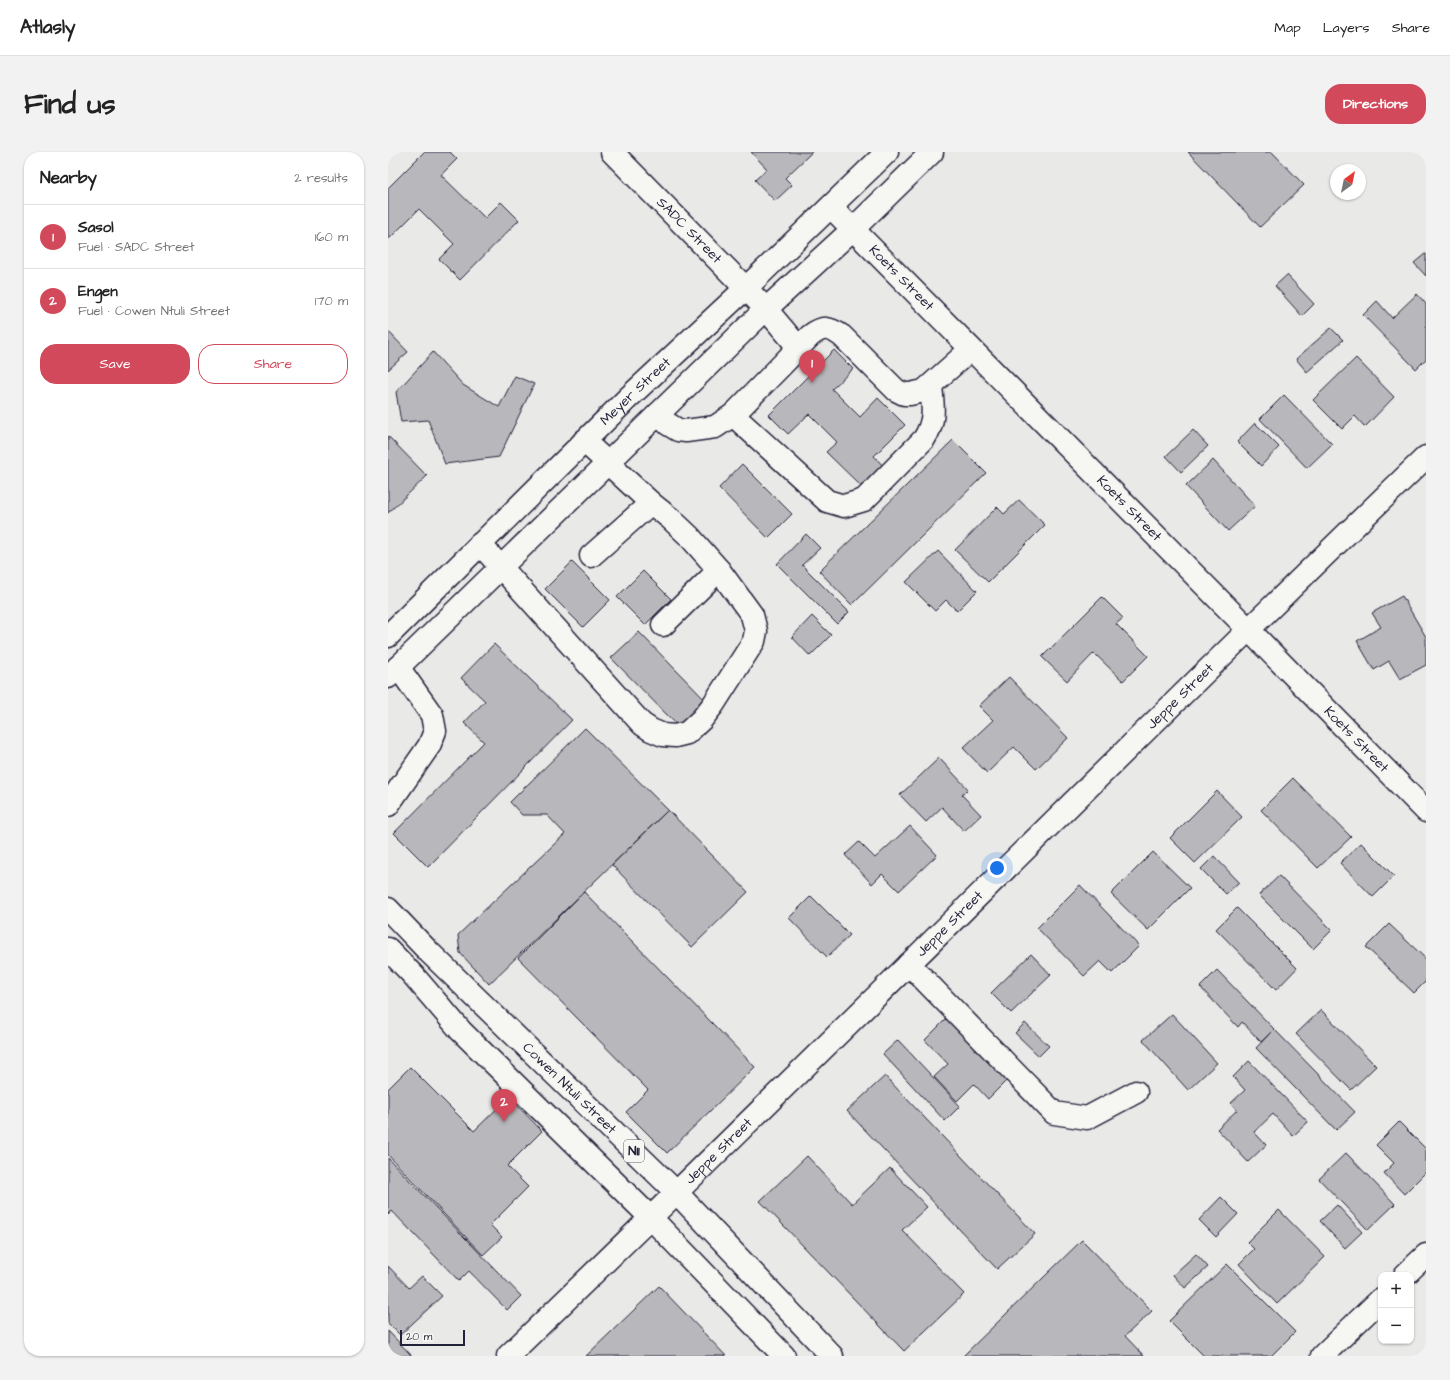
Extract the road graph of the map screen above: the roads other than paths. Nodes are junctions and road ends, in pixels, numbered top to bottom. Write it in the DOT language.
graph roads {
  1 [pos="612,152"];
  2 [pos="887,152"];
  3 [pos="932,152"];
  4 [pos="831,207"];
  5 [pos="852,230"];
  6 [pos="745,289"];
  7 [pos="766,309"];
  8 [pos="799,348"];
  9 [pos="971,349"];
  10 [pos="931,386"];
  11 [pos="658,414"];
  12 [pos="733,415"];
  13 [pos="584,441"];
  14 [pos="1426,457"];
  15 [pos="609,463"];
  16 [pos="651,503"];
  17 [pos="480,544"];
  18 [pos="592,556"];
  19 [pos="500,568"];
  20 [pos="719,570"];
  21 [pos="663,626"];
  22 [pos="1248,629"];
  23 [pos="388,636"];
  24 [pos="393,672"];
  25 [pos="388,805"];
  26 [pos="1426,811"];
  27 [pos="388,909"];
  28 [pos="388,950"];
  29 [pos="909,964"];
  30 [pos="1136,1092"];
  31 [pos="677,1193"];
  32 [pos="651,1218"];
  33 [pos="1426,1255"];
  34 [pos="1408,1272"];
  35 [pos="1378,1302"];
  36 [pos="508,1356"];
  37 [pos="784,1356"];
  38 [pos="832,1356"];
  39 [pos="1322,1356"];
  1 -- 6 [label="main road, SADC Street"];
  2 -- 4 [label="main road, Meyer Street"];
  3 -- 5 [label="main road"];
  4 -- 5 [label="main road, Koets Street"];
  4 -- 6 [label="main road, Meyer Street"];
  5 -- 7 [label="main road"];
  5 -- 9 [label="main road, Koets Street"];
  6 -- 7 [label="main road, SADC Street"];
  6 -- 13 [label="main road, Meyer Street"];
  7 -- 8 [label="main road, SADC Street"];
  7 -- 11 [label="main road"];
  8 -- 10 [label="main road"];
  8 -- 12 [label="main road"];
  9 -- 10 [label="main road"];
  9 -- 22 [label="main road, Koets Street"];
  10 -- 12 [label="main road"];
  11 -- 12 [label="main road"];
  11 -- 15 [label="main road"];
  13 -- 15 [label="main road"];
  13 -- 17 [label="main road, Meyer Street"];
  14 -- 22 [label="main road, Jeppe Street"];
  15 -- 16 [label="main road"];
  15 -- 19 [label="main road"];
  16 -- 18 [label="main road"];
  16 -- 20 [label="main road"];
  17 -- 19 [label="main road"];
  17 -- 23 [label="main road, Meyer Street"];
  19 -- 20 [label="main road"];
  19 -- 24 [label="main road"];
  20 -- 21 [label="main road"];
  22 -- 26 [label="main road, Koets Street"];
  22 -- 29 [label="main road, Jeppe Street"];
  24 -- 25 [label="main road"];
  27 -- 31 [label="main road, Cowen Ntuli Street / N11"];
  28 -- 32 [label="main road"];
  29 -- 30 [label="main road"];
  29 -- 31 [label="main road, Jeppe Street"];
  31 -- 32 [label="main road, Jeppe Street"];
  31 -- 38 [label="main road, Cowen Ntuli Street / N11"];
  32 -- 36 [label="main road, Jeppe Street"];
  32 -- 37 [label="main road"];
  33 -- 34 [label="main road"];
  35 -- 39 [label="main road"];
}
